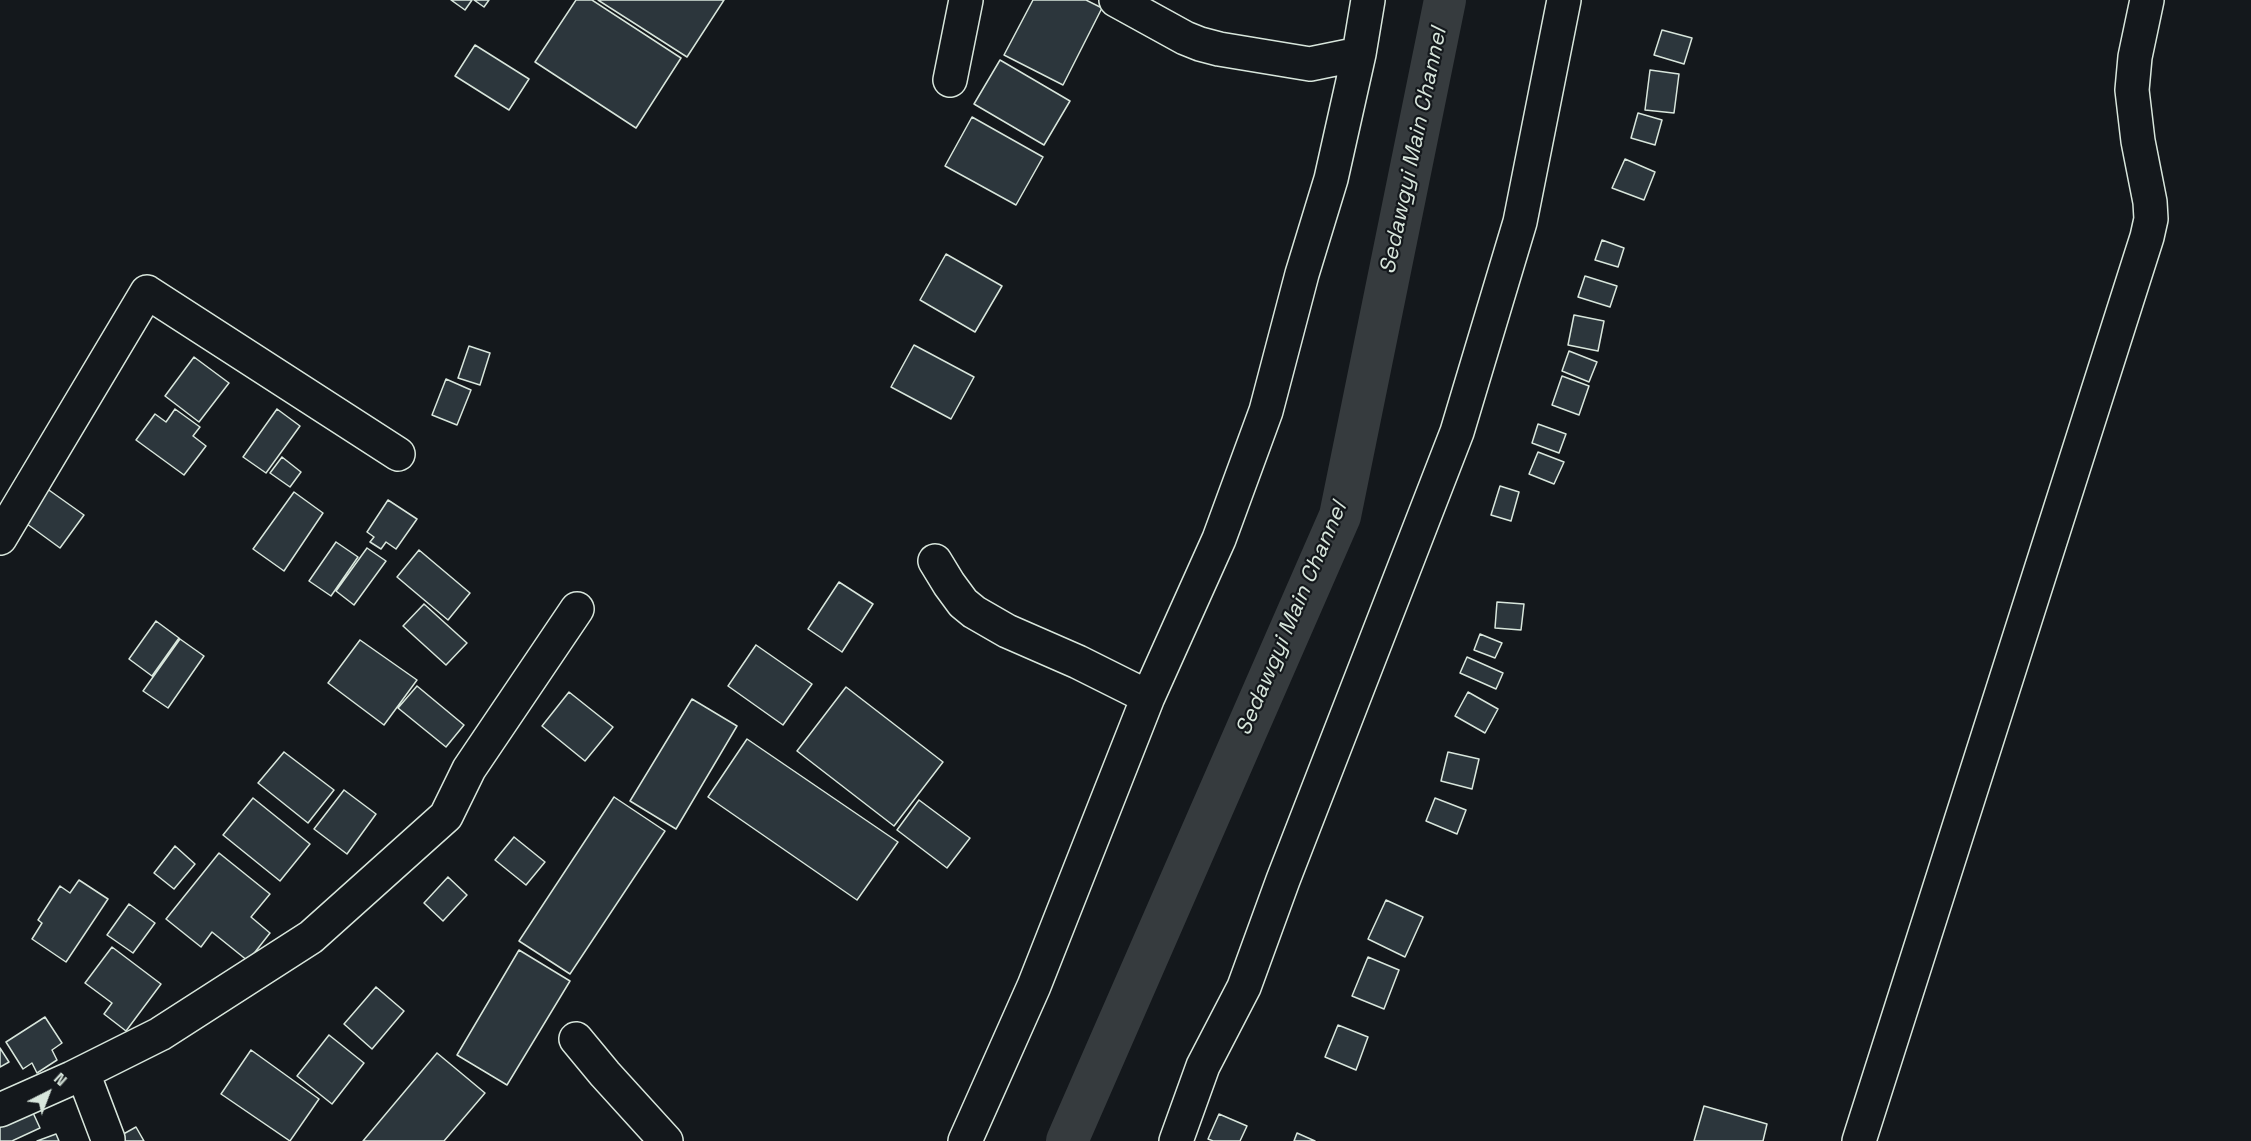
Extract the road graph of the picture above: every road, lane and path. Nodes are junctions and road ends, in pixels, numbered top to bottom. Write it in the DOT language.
graph roads {
  1 [pos="966,0"];
  2 [pos="1116,0"];
  3 [pos="1368,0"];
  4 [pos="1564,0"];
  5 [pos="2147,0"];
  6 [pos="1359,54"];
  7 [pos="950,80"];
  8 [pos="398,454"];
  9 [pos="0,538"];
  10 [pos="935,561"];
  11 [pos="577,609"];
  12 [pos="1148,697"];
  13 [pos="576,1040"];
  14 [pos="83,1073"];
  15 [pos="0,1110"];
  16 [pos="108,1139"];
  17 [pos="666,1141"];
  18 [pos="965,1141"];
  19 [pos="1176,1141"];
  20 [pos="1859,1141"];
  1 -- 7 [label="street"];
  2 -- 6 [label="street"];
  3 -- 6 [label="street"];
  4 -- 19 [label="street"];
  5 -- 20 [label="street"];
  6 -- 12 [label="street"];
  8 -- 9 [label="street"];
  10 -- 12 [label="street"];
  11 -- 14 [label="street"];
  12 -- 18 [label="street"];
  13 -- 17 [label="street"];
  14 -- 15 [label="street"];
  14 -- 16 [label="street"];
}
